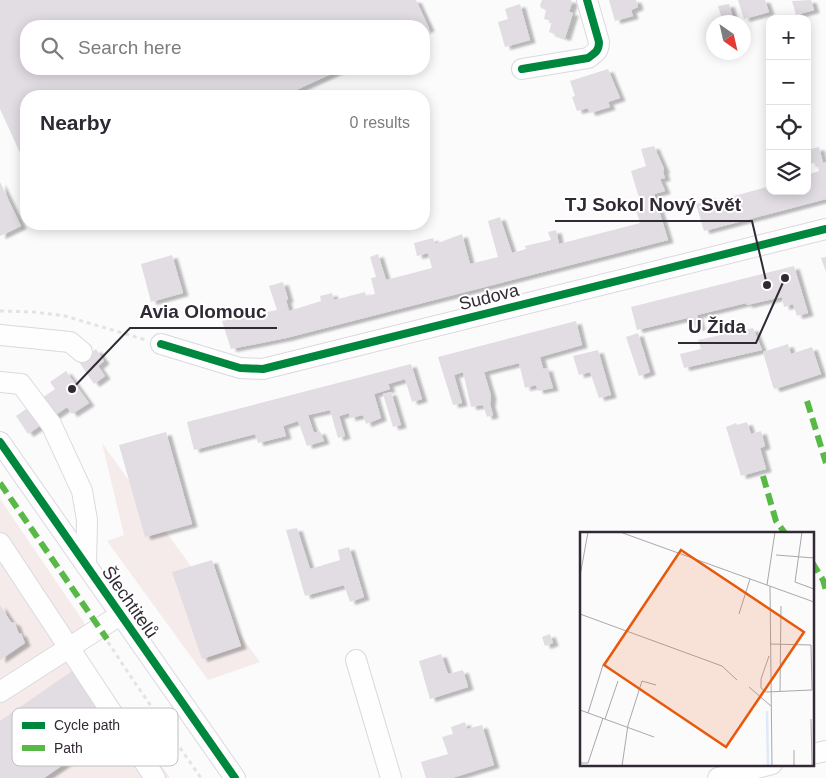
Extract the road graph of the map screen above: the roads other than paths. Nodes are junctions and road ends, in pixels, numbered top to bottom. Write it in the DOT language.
graph roads {
  1 [pos="587,0"];
  2 [pos="522,69"];
  3 [pos="826,228"];
  4 [pos="0,335"];
  5 [pos="160,344"];
  6 [pos="82,352"];
  7 [pos="0,382"];
  8 [pos="0,442"];
  9 [pos="0,543"];
  10 [pos="86,565"];
  11 [pos="120,615"];
  12 [pos="69,648"];
  13 [pos="356,660"];
  14 [pos="0,692"];
  15 [pos="109,708"];
  16 [pos="148,766"];
  17 [pos="764,766"];
  18 [pos="156,778"];
  19 [pos="235,778"];
  20 [pos="391,778"];
  21 [pos="718,778"];
  1 -- 2 [label="street"];
  3 -- 5 [label="street, Sudova"];
  4 -- 6 [label="street"];
  7 -- 10 [label="street"];
  8 -- 10 [label="street, Šlechtitelů"];
  9 -- 12 [label="street"];
  10 -- 11 [label="street, Šlechtitelů"];
  11 -- 12 [label="street"];
  11 -- 19 [label="street, Šlechtitelů"];
  12 -- 14 [label="street"];
  12 -- 15 [label="street"];
  13 -- 20 [label="street"];
  16 -- 18 [label="street"];
  17 -- 21 [label="street"];
}
